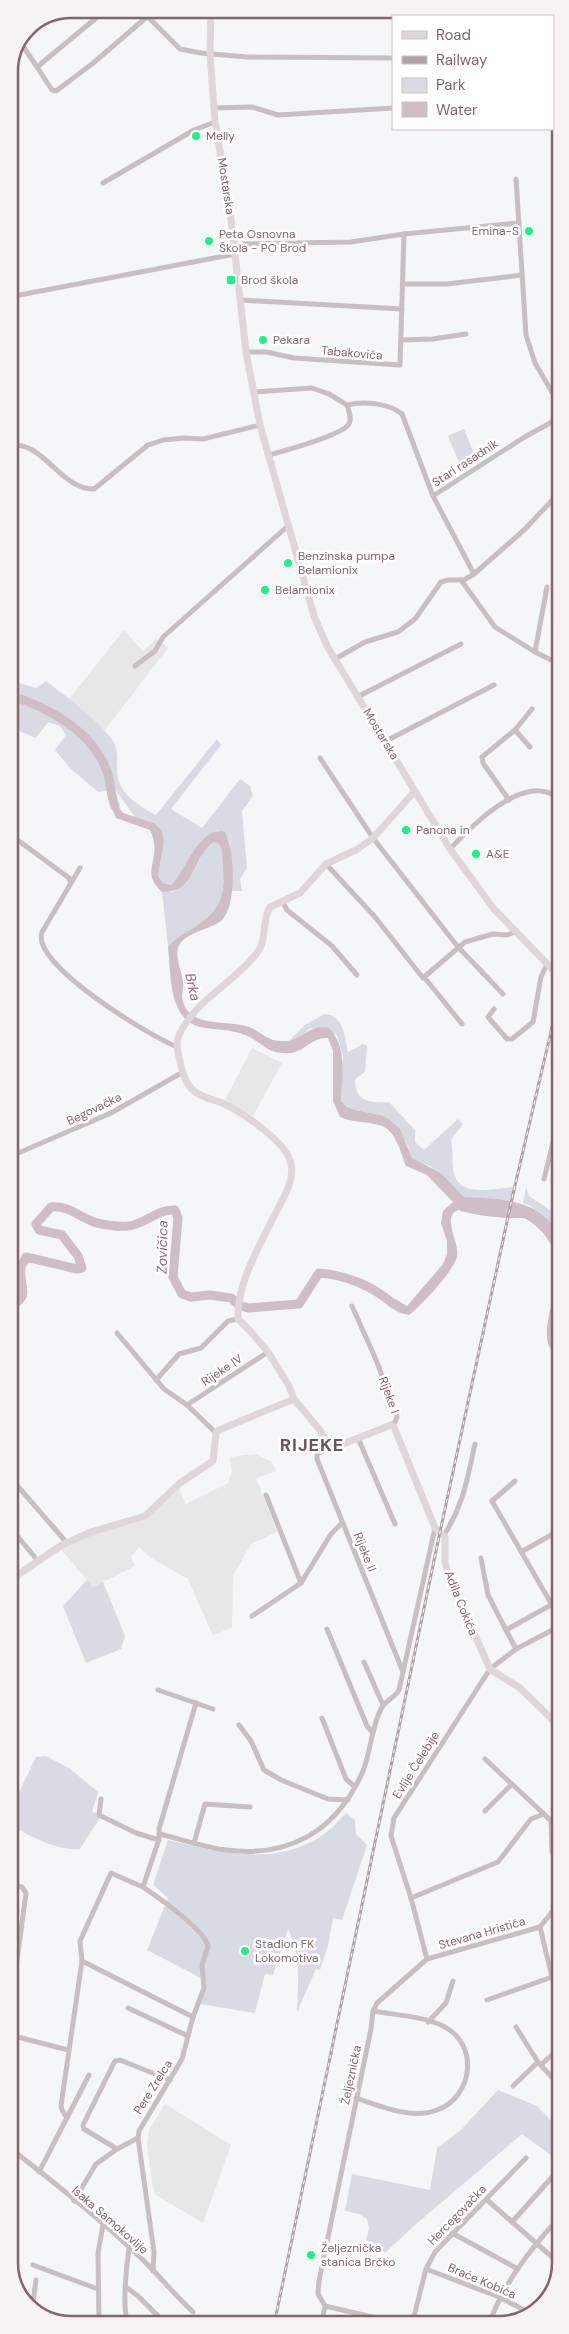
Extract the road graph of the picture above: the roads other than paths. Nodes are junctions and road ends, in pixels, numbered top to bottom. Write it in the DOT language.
graph roads {
  1 [pos="96,18"];
  2 [pos="146,18"];
  3 [pos="150,18"];
  4 [pos="211,18"];
  5 [pos="23,47"];
  6 [pos="210,54"];
  7 [pos="392,58"];
  8 [pos="37,67"];
  9 [pos="214,108"];
  10 [pos="392,108"];
  11 [pos="215,122"];
  12 [pos="516,179"];
  13 [pos="104,183"];
  14 [pos="519,223"];
  15 [pos="404,234"];
  16 [pos="234,244"];
  17 [pos="235,254"];
  18 [pos="522,274"];
  19 [pos="403,284"];
  20 [pos="18,295"];
  21 [pos="240,300"];
  22 [pos="402,309"];
  23 [pos="466,334"];
  24 [pos="402,340"];
  25 [pos="246,352"];
  26 [pos="253,392"];
  27 [pos="552,392"];
  28 [pos="348,405"];
  29 [pos="552,422"];
  30 [pos="260,425"];
  31 [pos="18,444"];
  32 [pos="269,455"];
  33 [pos="432,496"];
  34 [pos="552,500"];
  35 [pos="289,524"];
  36 [pos="474,574"];
  37 [pos="461,580"];
  38 [pos="547,587"];
  39 [pos="461,644"];
  40 [pos="535,652"];
  41 [pos="335,659"];
  42 [pos="552,660"];
  43 [pos="135,666"];
  44 [pos="494,685"];
  45 [pos="359,696"];
  46 [pos="532,709"];
  47 [pos="515,730"];
  48 [pos="386,741"];
  49 [pos="530,746"];
  50 [pos="320,758"];
  51 [pos="415,791"];
  52 [pos="552,795"];
  53 [pos="509,800"];
  54 [pos="373,838"];
  55 [pos="18,841"];
  56 [pos="450,849"];
  57 [pos="326,864"];
  58 [pos="80,868"];
  59 [pos="71,883"];
  60 [pos="282,901"];
  61 [pos="515,932"];
  62 [pos="458,947"];
  63 [pos="547,964"];
  64 [pos="552,969"];
  65 [pos="357,975"];
  66 [pos="424,977"];
  67 [pos="503,994"];
  68 [pos="494,1009"];
  69 [pos="462,1024"];
  70 [pos="177,1047"];
  71 [pos="183,1072"];
  72 [pos="552,1147"];
  73 [pos="18,1154"];
  74 [pos="544,1180"];
  75 [pos="352,1306"];
  76 [pos="238,1318"];
  77 [pos="117,1333"];
  78 [pos="268,1352"];
  79 [pos="156,1380"];
  80 [pos="294,1399"];
  81 [pos="187,1405"];
  82 [pos="391,1425"];
  83 [pos="216,1432"];
  84 [pos="358,1438"];
  85 [pos="475,1444"];
  86 [pos="332,1447"];
  87 [pos="515,1481"];
  88 [pos="18,1485"];
  89 [pos="266,1495"];
  90 [pos="342,1523"];
  91 [pos="395,1524"];
  92 [pos="435,1528"];
  93 [pos="444,1535"];
  94 [pos="552,1535"];
  95 [pos="18,1537"];
  96 [pos="67,1543"];
  97 [pos="521,1552"];
  98 [pos="481,1558"];
  99 [pos="37,1560"];
  100 [pos="18,1575"];
  101 [pos="301,1584"];
  102 [pos="552,1604"];
  103 [pos="252,1616"];
  104 [pos="327,1629"];
  105 [pos="506,1630"];
  106 [pos="552,1630"];
  107 [pos="516,1649"];
  108 [pos="364,1662"];
  109 [pos="490,1669"];
  110 [pos="403,1672"];
  111 [pos="158,1690"];
  112 [pos="196,1703"];
  113 [pos="383,1705"];
  114 [pos="213,1709"];
  115 [pos="322,1718"];
  116 [pos="552,1719"];
  117 [pos="239,1725"];
  118 [pos="373,1733"];
  119 [pos="485,1759"];
  120 [pos="512,1784"];
  121 [pos="354,1786"];
  122 [pos="101,1799"];
  123 [pos="348,1800"];
  124 [pos="250,1807"];
  125 [pos="485,1811"];
  126 [pos="544,1814"];
  127 [pos="551,1821"];
  128 [pos="159,1837"];
  129 [pos="194,1842"];
  130 [pos="552,1852"];
  131 [pos="18,1886"];
  132 [pos="144,1887"];
  133 [pos="411,1898"];
  134 [pos="552,1912"];
  135 [pos="18,1926"];
  136 [pos="540,1926"];
  137 [pos="22,1927"];
  138 [pos="18,1956"];
  139 [pos="427,1959"];
  140 [pos="82,1961"];
  141 [pos="552,1977"];
  142 [pos="453,1981"];
  143 [pos="487,2000"];
  144 [pos="128,2008"];
  145 [pos="373,2010"];
  146 [pos="192,2017"];
  147 [pos="428,2022"];
  148 [pos="516,2027"];
  149 [pos="188,2036"];
  150 [pos="18,2037"];
  151 [pos="68,2050"];
  152 [pos="552,2053"];
  153 [pos="540,2063"];
  154 [pos="89,2075"];
  155 [pos="552,2077"];
  156 [pos="170,2080"];
  157 [pos="513,2086"];
  158 [pos="356,2098"];
  159 [pos="67,2118"];
  160 [pos="138,2138"];
  161 [pos="117,2148"];
  162 [pos="18,2154"];
  163 [pos="526,2158"];
  164 [pos="40,2172"];
  165 [pos="552,2177"];
  166 [pos="486,2200"];
  167 [pos="74,2201"];
  168 [pos="513,2221"];
  169 [pos="103,2226"];
  170 [pos="552,2226"];
  171 [pos="452,2233"];
  172 [pos="535,2244"];
  173 [pos="129,2249"];
  174 [pos="552,2257"];
  175 [pos="33,2265"];
  176 [pos="426,2269"];
  177 [pos="518,2269"];
  178 [pos="153,2271"];
  179 [pos="36,2280"];
  180 [pos="126,2287"];
  181 [pos="98,2290"];
  182 [pos="499,2297"];
  183 [pos="33,2300"];
  184 [pos="325,2306"];
  185 [pos="524,2310"];
  186 [pos="193,2312"];
  187 [pos="99,2316"];
  188 [pos="128,2316"];
  189 [pos="158,2316"];
  190 [pos="323,2316"];
  191 [pos="369,2316"];
  192 [pos="414,2316"];
  193 [pos="492,2316"];
  1 -- 8 [label="street"];
  2 -- 8 [label="street"];
  3 -- 6 [label="street"];
  4 -- 6 [label="street, Mostarska"];
  5 -- 8 [label="street"];
  6 -- 7 [label="street"];
  6 -- 9 [label="street, Mostarska"];
  9 -- 10 [label="street"];
  9 -- 11 [label="street, Mostarska"];
  11 -- 13 [label="street"];
  11 -- 16 [label="street, Mostarska"];
  12 -- 14 [label="street"];
  14 -- 15 [label="street"];
  14 -- 18 [label="street"];
  15 -- 16 [label="street"];
  15 -- 19 [label="street, Tabakovića"];
  16 -- 17 [label="street, Mostarska"];
  17 -- 20 [label="street"];
  17 -- 21 [label="street, Mostarska"];
  18 -- 19 [label="street"];
  18 -- 27 [label="street"];
  19 -- 22 [label="street, Tabakovića"];
  21 -- 22 [label="street"];
  21 -- 25 [label="street, Mostarska"];
  22 -- 24 [label="street, Tabakovića"];
  23 -- 24 [label="street"];
  24 -- 25 [label="street, Tabakovića"];
  25 -- 26 [label="street, Mostarska"];
  26 -- 28 [label="street"];
  26 -- 30 [label="street, Mostarska"];
  28 -- 32 [label="street"];
  28 -- 33 [label="street"];
  29 -- 33 [label="street, Stari rasadnik"];
  30 -- 31 [label="street"];
  30 -- 32 [label="street, Mostarska"];
  32 -- 35 [label="street, Mostarska"];
  33 -- 36 [label="street, Stari rasadnik"];
  34 -- 36 [label="street"];
  35 -- 41 [label="street, Mostarska"];
  35 -- 43 [label="street"];
  36 -- 37 [label="street"];
  37 -- 40 [label="street"];
  37 -- 41 [label="street"];
  38 -- 40 [label="street"];
  39 -- 45 [label="street"];
  40 -- 42 [label="street"];
  41 -- 45 [label="street, Mostarska"];
  44 -- 48 [label="street"];
  45 -- 48 [label="street, Mostarska"];
  46 -- 47 [label="street"];
  47 -- 49 [label="street"];
  47 -- 53 [label="street"];
  48 -- 51 [label="street, Mostarska"];
  50 -- 54 [label="street"];
  51 -- 54 [label="street"];
  51 -- 56 [label="street, Mostarska"];
  52 -- 53 [label="street"];
  53 -- 56 [label="street"];
  54 -- 57 [label="street"];
  54 -- 62 [label="street"];
  55 -- 59 [label="street"];
  56 -- 61 [label="street, Mostarska"];
  57 -- 60 [label="street"];
  57 -- 66 [label="street"];
  58 -- 59 [label="street"];
  59 -- 70 [label="street"];
  60 -- 65 [label="street"];
  60 -- 70 [label="street"];
  61 -- 62 [label="street"];
  61 -- 63 [label="street, Mostarska"];
  62 -- 66 [label="street"];
  62 -- 67 [label="street"];
  63 -- 64 [label="street, Mostarska"];
  63 -- 68 [label="street"];
  66 -- 69 [label="street"];
  70 -- 71 [label="street"];
  71 -- 73 [label="street, Begovačka"];
  71 -- 76 [label="street"];
  72 -- 74 [label="street"];
  75 -- 82 [label="street, Rijeke I"];
  76 -- 78 [label="street"];
  76 -- 79 [label="street"];
  77 -- 79 [label="street"];
  78 -- 80 [label="street"];
  78 -- 81 [label="street, Rijeke IV"];
  79 -- 81 [label="street"];
  80 -- 83 [label="street"];
  80 -- 86 [label="street"];
  81 -- 83 [label="street"];
  82 -- 84 [label="street, Rijeke I"];
  82 -- 92 [label="street"];
  83 -- 96 [label="street"];
  84 -- 86 [label="street, Rijeke I"];
  84 -- 91 [label="street"];
  85 -- 93 [label="street"];
  86 -- 90 [label="street, Rijeke II"];
  87 -- 97 [label="street"];
  88 -- 96 [label="street"];
  89 -- 101 [label="street"];
  90 -- 101 [label="street"];
  90 -- 110 [label="street, Rijeke II"];
  92 -- 93 [label="street"];
  92 -- 110 [label="street"];
  93 -- 109 [label="street, Adila Cokića"];
  94 -- 97 [label="street"];
  95 -- 99 [label="street"];
  96 -- 99 [label="street"];
  97 -- 102 [label="street"];
  98 -- 105 [label="street"];
  99 -- 100 [label="street"];
  101 -- 103 [label="street"];
  102 -- 105 [label="street"];
  104 -- 118 [label="street"];
  105 -- 107 [label="street"];
  106 -- 107 [label="street, Evlije Čelebije"];
  107 -- 109 [label="street, Evlije Čelebije"];
  108 -- 113 [label="street"];
  109 -- 116 [label="street"];
  109 -- 133 [label="street, Evlije Čelebije"];
  110 -- 113 [label="street"];
  111 -- 112 [label="street"];
  112 -- 114 [label="street"];
  112 -- 128 [label="street"];
  113 -- 118 [label="street"];
  115 -- 121 [label="street"];
  117 -- 123 [label="street"];
  118 -- 121 [label="street"];
  119 -- 120 [label="street"];
  120 -- 125 [label="street"];
  120 -- 126 [label="street"];
  121 -- 123 [label="street"];
  122 -- 128 [label="street"];
  123 -- 129 [label="street"];
  124 -- 129 [label="street"];
  126 -- 127 [label="street"];
  126 -- 133 [label="street"];
  127 -- 130 [label="street"];
  128 -- 129 [label="street"];
  128 -- 132 [label="street"];
  131 -- 137 [label="street"];
  132 -- 140 [label="street"];
  132 -- 146 [label="street, Pere Zrelca"];
  133 -- 139 [label="street, Evlije Čelebije"];
  134 -- 136 [label="street, Stevana Hristića"];
  135 -- 137 [label="street"];
  136 -- 139 [label="street, Stevana Hristića"];
  136 -- 141 [label="street"];
  137 -- 138 [label="street"];
  139 -- 145 [label="street"];
  140 -- 146 [label="street"];
  140 -- 151 [label="street"];
  141 -- 143 [label="street"];
  142 -- 147 [label="street"];
  144 -- 149 [label="street"];
  145 -- 147 [label="street"];
  145 -- 158 [label="street, Željeznička"];
  146 -- 149 [label="street, Pere Zrelca"];
  147 -- 158 [label="street"];
  148 -- 153 [label="street"];
  149 -- 156 [label="street, Pere Zrelca"];
  150 -- 151 [label="street"];
  151 -- 159 [label="street"];
  152 -- 153 [label="street"];
  153 -- 155 [label="street"];
  153 -- 157 [label="street"];
  154 -- 159 [label="street"];
  156 -- 160 [label="street, Pere Zrelca"];
  156 -- 161 [label="street"];
  158 -- 184 [label="street, Željeznička"];
  159 -- 164 [label="street"];
  160 -- 161 [label="street"];
  160 -- 178 [label="street"];
  161 -- 167 [label="street"];
  162 -- 164 [label="street, Isaka Samokovlije"];
  163 -- 166 [label="street, Hercegovačka"];
  164 -- 167 [label="street, Isaka Samokovlije"];
  165 -- 168 [label="street"];
  166 -- 168 [label="street"];
  166 -- 171 [label="street, Hercegovačka"];
  167 -- 169 [label="street, Isaka Samokovlije"];
  168 -- 172 [label="street"];
  169 -- 173 [label="street, Isaka Samokovlije"];
  169 -- 181 [label="street"];
  170 -- 172 [label="street"];
  171 -- 176 [label="street, Hercegovačka"];
  171 -- 177 [label="street"];
  172 -- 174 [label="street"];
  172 -- 177 [label="street"];
  173 -- 178 [label="street, Isaka Samokovlije"];
  173 -- 180 [label="street"];
  175 -- 181 [label="street"];
  176 -- 182 [label="street, Braće Kobića"];
  176 -- 192 [label="street, Hercegovačka"];
  177 -- 182 [label="street"];
  178 -- 186 [label="street, Isaka Samokovlije"];
  179 -- 183 [label="street"];
  180 -- 188 [label="street"];
  180 -- 189 [label="street"];
  181 -- 187 [label="street"];
  182 -- 185 [label="street, Braće Kobića"];
  182 -- 193 [label="street"];
  184 -- 190 [label="street"];
  184 -- 191 [label="street"];
}
